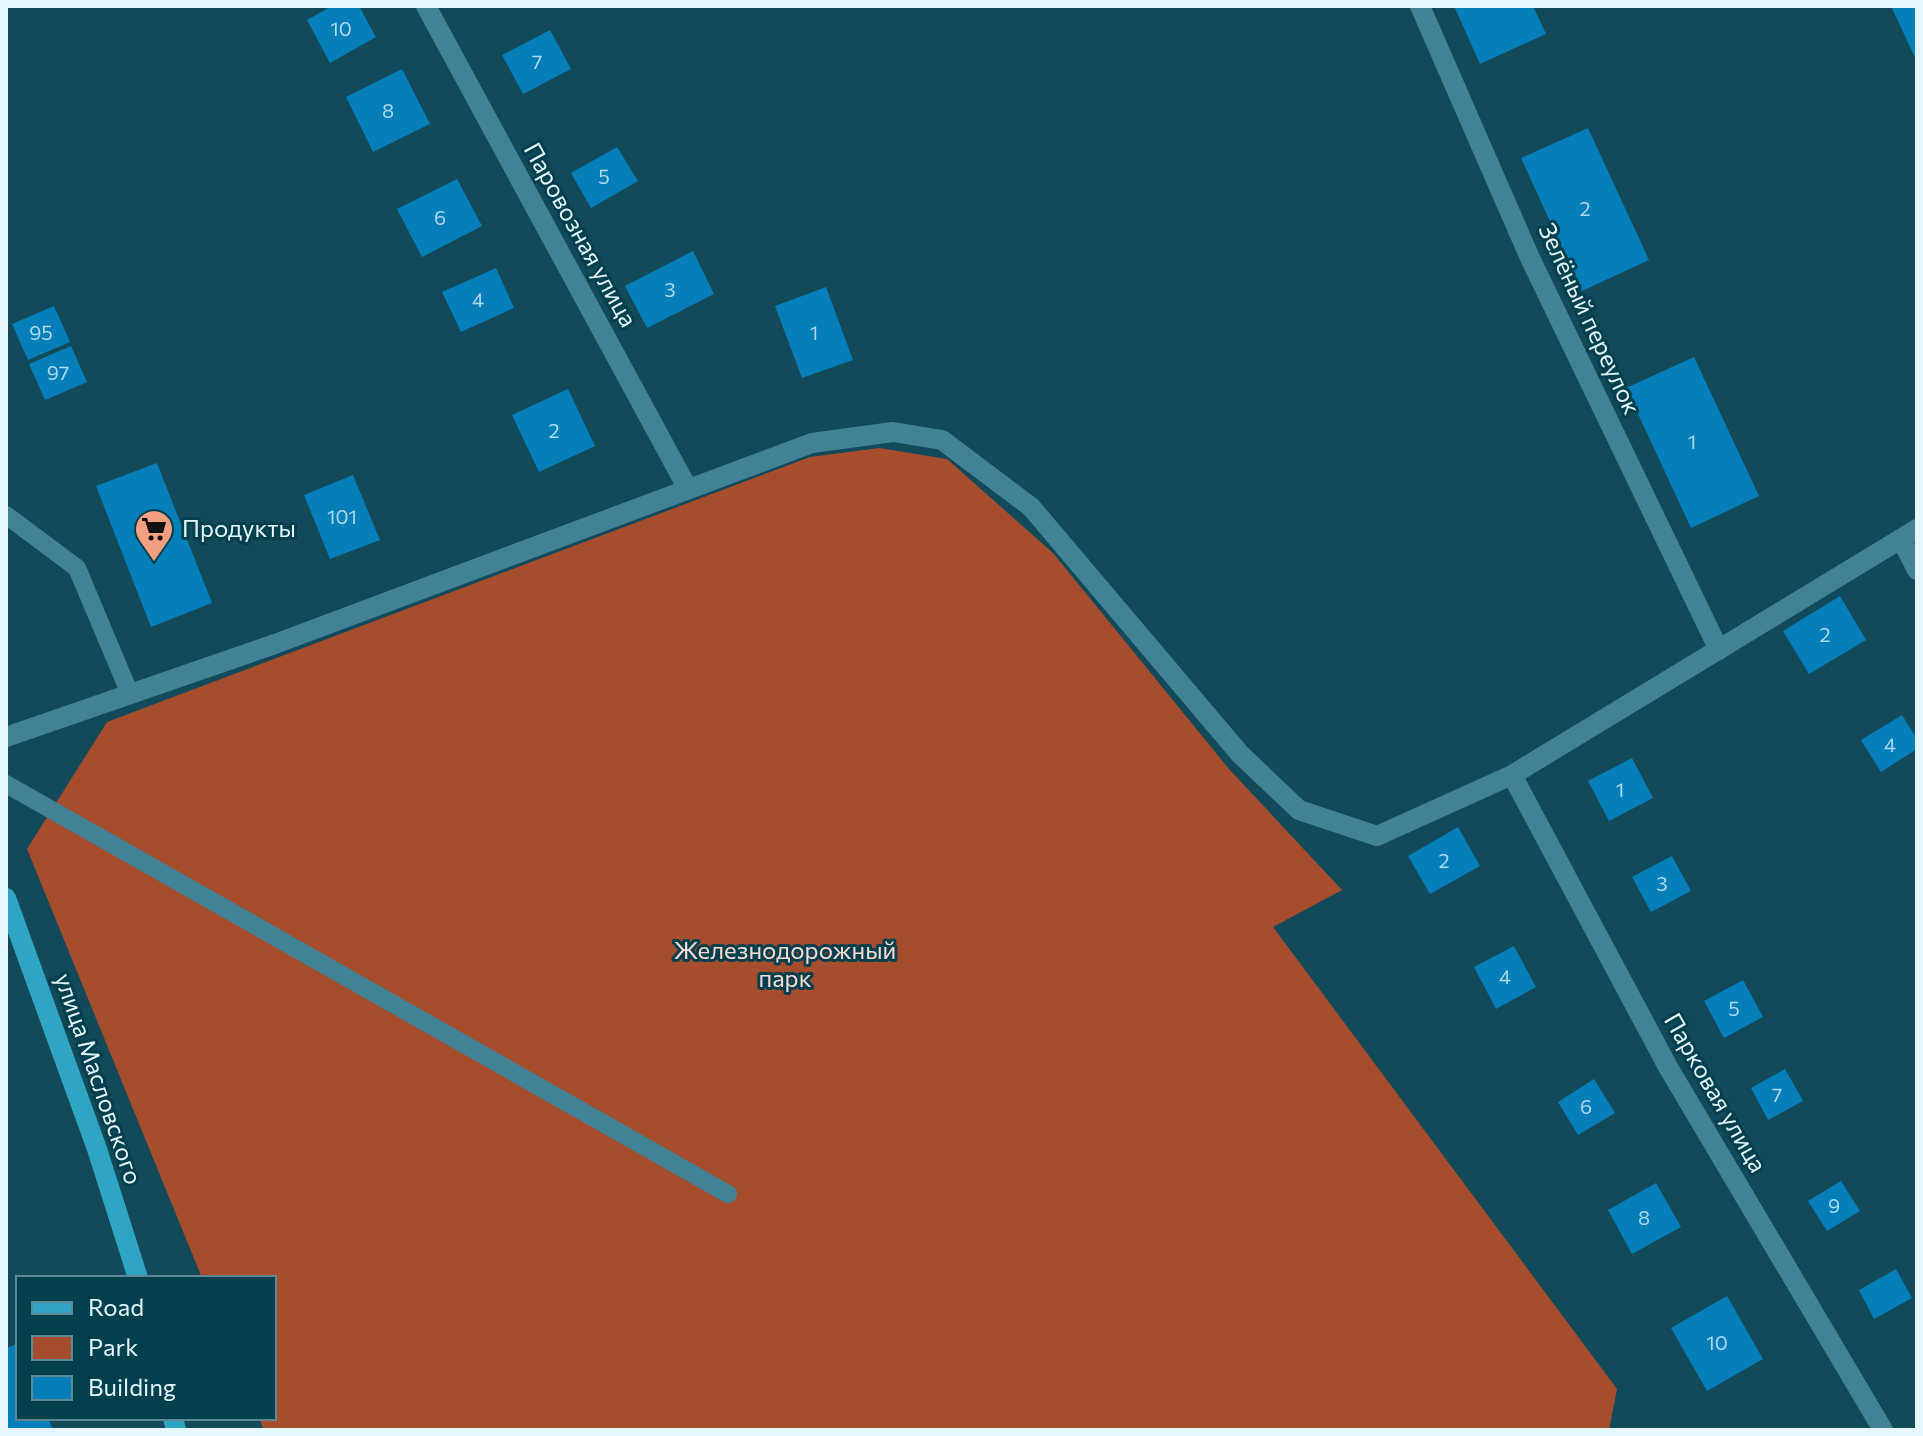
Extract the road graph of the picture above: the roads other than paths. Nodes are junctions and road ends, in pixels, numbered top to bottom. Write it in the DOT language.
graph roads {
  1 [pos="426,6"];
  2 [pos="1420,6"];
  3 [pos="688,489"];
  4 [pos="6,515"];
  5 [pos="1909,534"];
  6 [pos="1917,570"];
  7 [pos="1719,650"];
  8 [pos="127,687"];
  9 [pos="6,737"];
  10 [pos="1512,775"];
  11 [pos="6,784"];
  12 [pos="6,898"];
  13 [pos="728,1194"];
  14 [pos="137,1276"];
  15 [pos="1883,1430"];
  1 -- 3 [label="street, Паровозная улица"];
  2 -- 7 [label="street, Зелёный переулок"];
  3 -- 9 [label="street"];
  3 -- 10 [label="street"];
  4 -- 8 [label="lane"];
  5 -- 6 [label="street"];
  5 -- 7 [label="street"];
  7 -- 10 [label="street"];
  10 -- 15 [label="street, Парковая улица"];
  11 -- 13 [label="lane"];
  12 -- 14 [label="street, улица Масловского"];
}
